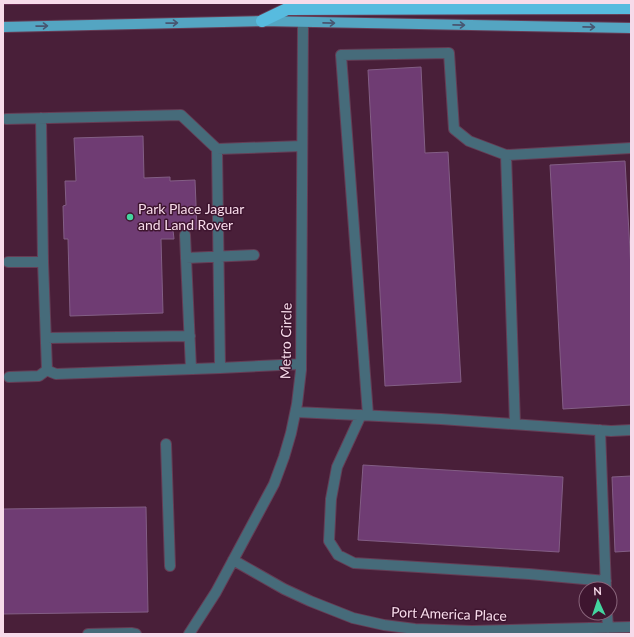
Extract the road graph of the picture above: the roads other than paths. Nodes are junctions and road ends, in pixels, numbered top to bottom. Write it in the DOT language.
graph roads {
  1 [pos="631,8"];
  2 [pos="262,22"];
  3 [pos="303,22"];
  4 [pos="3,27"];
  5 [pos="631,28"];
  6 [pos="41,118"];
  7 [pos="6,119"];
  8 [pos="302,146"];
  9 [pos="631,148"];
  10 [pos="217,149"];
  11 [pos="506,155"];
  12 [pos="185,235"];
  13 [pos="254,255"];
  14 [pos="219,256"];
  15 [pos="186,258"];
  16 [pos="8,262"];
  17 [pos="43,262"];
  18 [pos="190,336"];
  19 [pos="46,338"];
  20 [pos="301,364"];
  21 [pos="220,368"];
  22 [pos="190,369"];
  23 [pos="48,370"];
  24 [pos="9,377"];
  25 [pos="296,412"];
  26 [pos="364,415"];
  27 [pos="515,424"];
  28 [pos="600,430"];
  29 [pos="631,430"];
  30 [pos="166,444"];
  31 [pos="233,560"];
  32 [pos="170,566"];
  33 [pos="578,581"];
  34 [pos="606,581"];
  35 [pos="608,621"];
  36 [pos="631,627"];
  37 [pos="608,628"];
  38 [pos="398,630"];
  39 [pos="560,631"];
  40 [pos="88,634"];
  41 [pos="136,634"];
  42 [pos="189,634"];
  1 -- 2 [label="highway"];
  2 -- 3 [label="main road"];
  4 -- 2 [label="main road, one-way"];
  3 -- 5 [label="main road, one-way"];
  3 -- 8 [label="street, Metro Circle"];
  6 -- 7 [label="street"];
  6 -- 10 [label="street"];
  6 -- 17 [label="street"];
  8 -- 10 [label="street"];
  8 -- 20 [label="street, Metro Circle"];
  9 -- 11 [label="street"];
  10 -- 14 [label="street"];
  11 -- 26 [label="street"];
  11 -- 27 [label="street"];
  12 -- 15 [label="street"];
  13 -- 14 [label="street"];
  14 -- 15 [label="street"];
  14 -- 21 [label="street"];
  15 -- 18 [label="street"];
  16 -- 17 [label="street"];
  17 -- 19 [label="street"];
  18 -- 19 [label="street"];
  18 -- 22 [label="street"];
  19 -- 23 [label="street"];
  20 -- 21 [label="street"];
  20 -- 25 [label="street, Metro Circle"];
  21 -- 22 [label="street"];
  22 -- 23 [label="street"];
  23 -- 24 [label="street"];
  25 -- 26 [label="street"];
  25 -- 31 [label="street, Metro Circle"];
  26 -- 27 [label="street"];
  26 -- 33 [label="street"];
  27 -- 28 [label="street"];
  28 -- 29 [label="street"];
  28 -- 34 [label="street"];
  30 -- 32 [label="street"];
  31 -- 38 [label="street, Port America Place"];
  31 -- 42 [label="street, Metro Circle"];
  35 -- 37 [label="street"];
  36 -- 37 [label="street, Port America Place"];
  37 -- 39 [label="street, Port America Place"];
  38 -- 39 [label="street, Port America Place"];
  40 -- 41 [label="street"];
}
